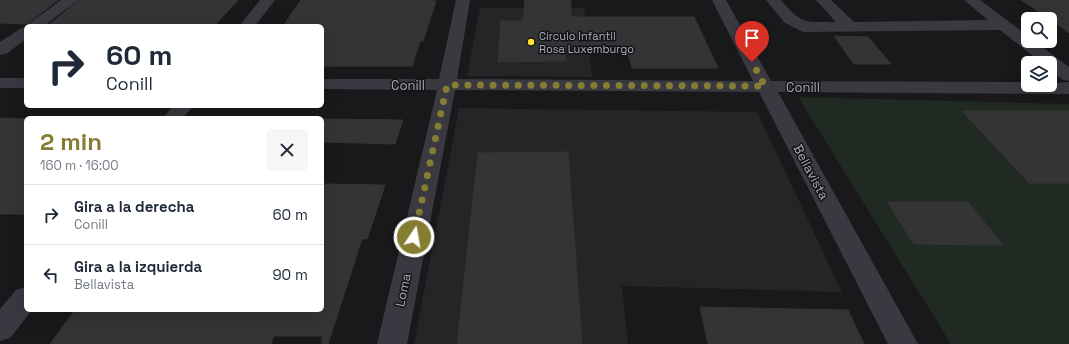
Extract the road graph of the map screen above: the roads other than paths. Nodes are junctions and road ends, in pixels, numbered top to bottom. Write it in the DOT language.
graph roads {
  1 [pos="70,0"];
  2 [pos="268,0"];
  3 [pos="463,0"];
  4 [pos="719,0"];
  5 [pos="773,0"];
  6 [pos="823,0"];
  7 [pos="971,0"];
  8 [pos="37,24"];
  9 [pos="249,24"];
  10 [pos="1004,25"];
  11 [pos="850,27"];
  12 [pos="24,33"];
  13 [pos="0,50"];
  14 [pos="1069,76"];
  15 [pos="0,83"];
  16 [pos="24,83"];
  17 [pos="324,84"];
  18 [pos="447,85"];
  19 [pos="765,86"];
  20 [pos="1069,88"];
  21 [pos="181,108"];
  22 [pos="175,116"];
  23 [pos="24,300"];
  24 [pos="0,329"];
  25 [pos="392,344"];
  26 [pos="903,344"];
  1 -- 8 [label="street"];
  2 -- 9 [label="street"];
  3 -- 18 [label="street, Loma"];
  4 -- 19 [label="street, Bellavista"];
  5 -- 11 [label="street"];
  6 -- 11 [label="street"];
  7 -- 10 [label="street"];
  10 -- 11 [label="street"];
  10 -- 14 [label="street"];
  12 -- 13 [label="street"];
  15 -- 16 [label="street"];
  17 -- 18 [label="street, Conill"];
  18 -- 19 [label="street, Conill"];
  18 -- 25 [label="street, Loma"];
  19 -- 20 [label="street, Conill"];
  19 -- 26 [label="street, Bellavista"];
  21 -- 22 [label="street"];
  23 -- 24 [label="street"];
}
